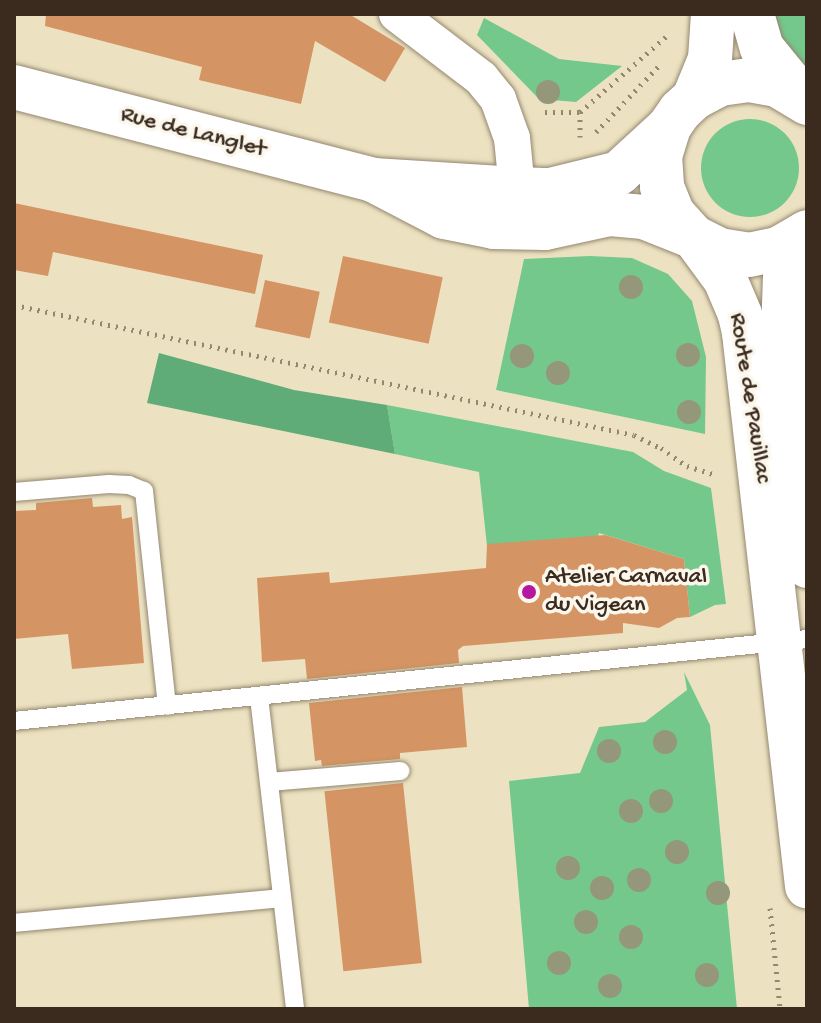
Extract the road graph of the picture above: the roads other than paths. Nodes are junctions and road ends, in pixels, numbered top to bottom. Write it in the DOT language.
graph roads {
  1 [pos="397,14"];
  2 [pos="713,14"];
  3 [pos="752,14"];
  4 [pos="14,87"];
  5 [pos="806,101"];
  6 [pos="682,112"];
  7 [pos="373,180"];
  8 [pos="517,189"];
  9 [pos="806,233"];
  10 [pos="694,237"];
  11 [pos="14,492"];
  12 [pos="792,522"];
  13 [pos="807,566"];
  14 [pos="793,640"];
  15 [pos="259,697"];
  16 [pos="167,706"];
  17 [pos="14,721"];
  18 [pos="401,771"];
  19 [pos="269,782"];
  20 [pos="788,889"];
  21 [pos="282,898"];
  22 [pos="14,923"];
  23 [pos="295,1009"];
  1 -- 8 [label="street"];
  2 -- 6 [label="main road"];
  3 -- 5 [label="main road"];
  4 -- 7 [label="main road, Rue de Langlet"];
  5 -- 6 [label="main road"];
  6 -- 8 [label="main road, Rue de Langlet"];
  6 -- 10 [label="main road, Route de Pauillac"];
  7 -- 8 [label="main road, Rue de Langlet"];
  7 -- 10 [label="main road, Rue de Langlet"];
  9 -- 10 [label="main road, Rue de Langlet"];
  9 -- 12 [label="main road, Route de Pauillac"];
  10 -- 12 [label="main road, Route de Pauillac"];
  11 -- 16 [label="lane"];
  12 -- 13 [label="main road, Route de Pauillac"];
  12 -- 14 [label="main road, Route de Pauillac"];
  14 -- 15 [label="lane"];
  14 -- 20 [label="main road, Route de Pauillac"];
  15 -- 16 [label="lane"];
  15 -- 19 [label="lane"];
  16 -- 17 [label="lane"];
  18 -- 19 [label="lane"];
  19 -- 21 [label="lane"];
  21 -- 22 [label="lane"];
  21 -- 23 [label="lane"];
}
